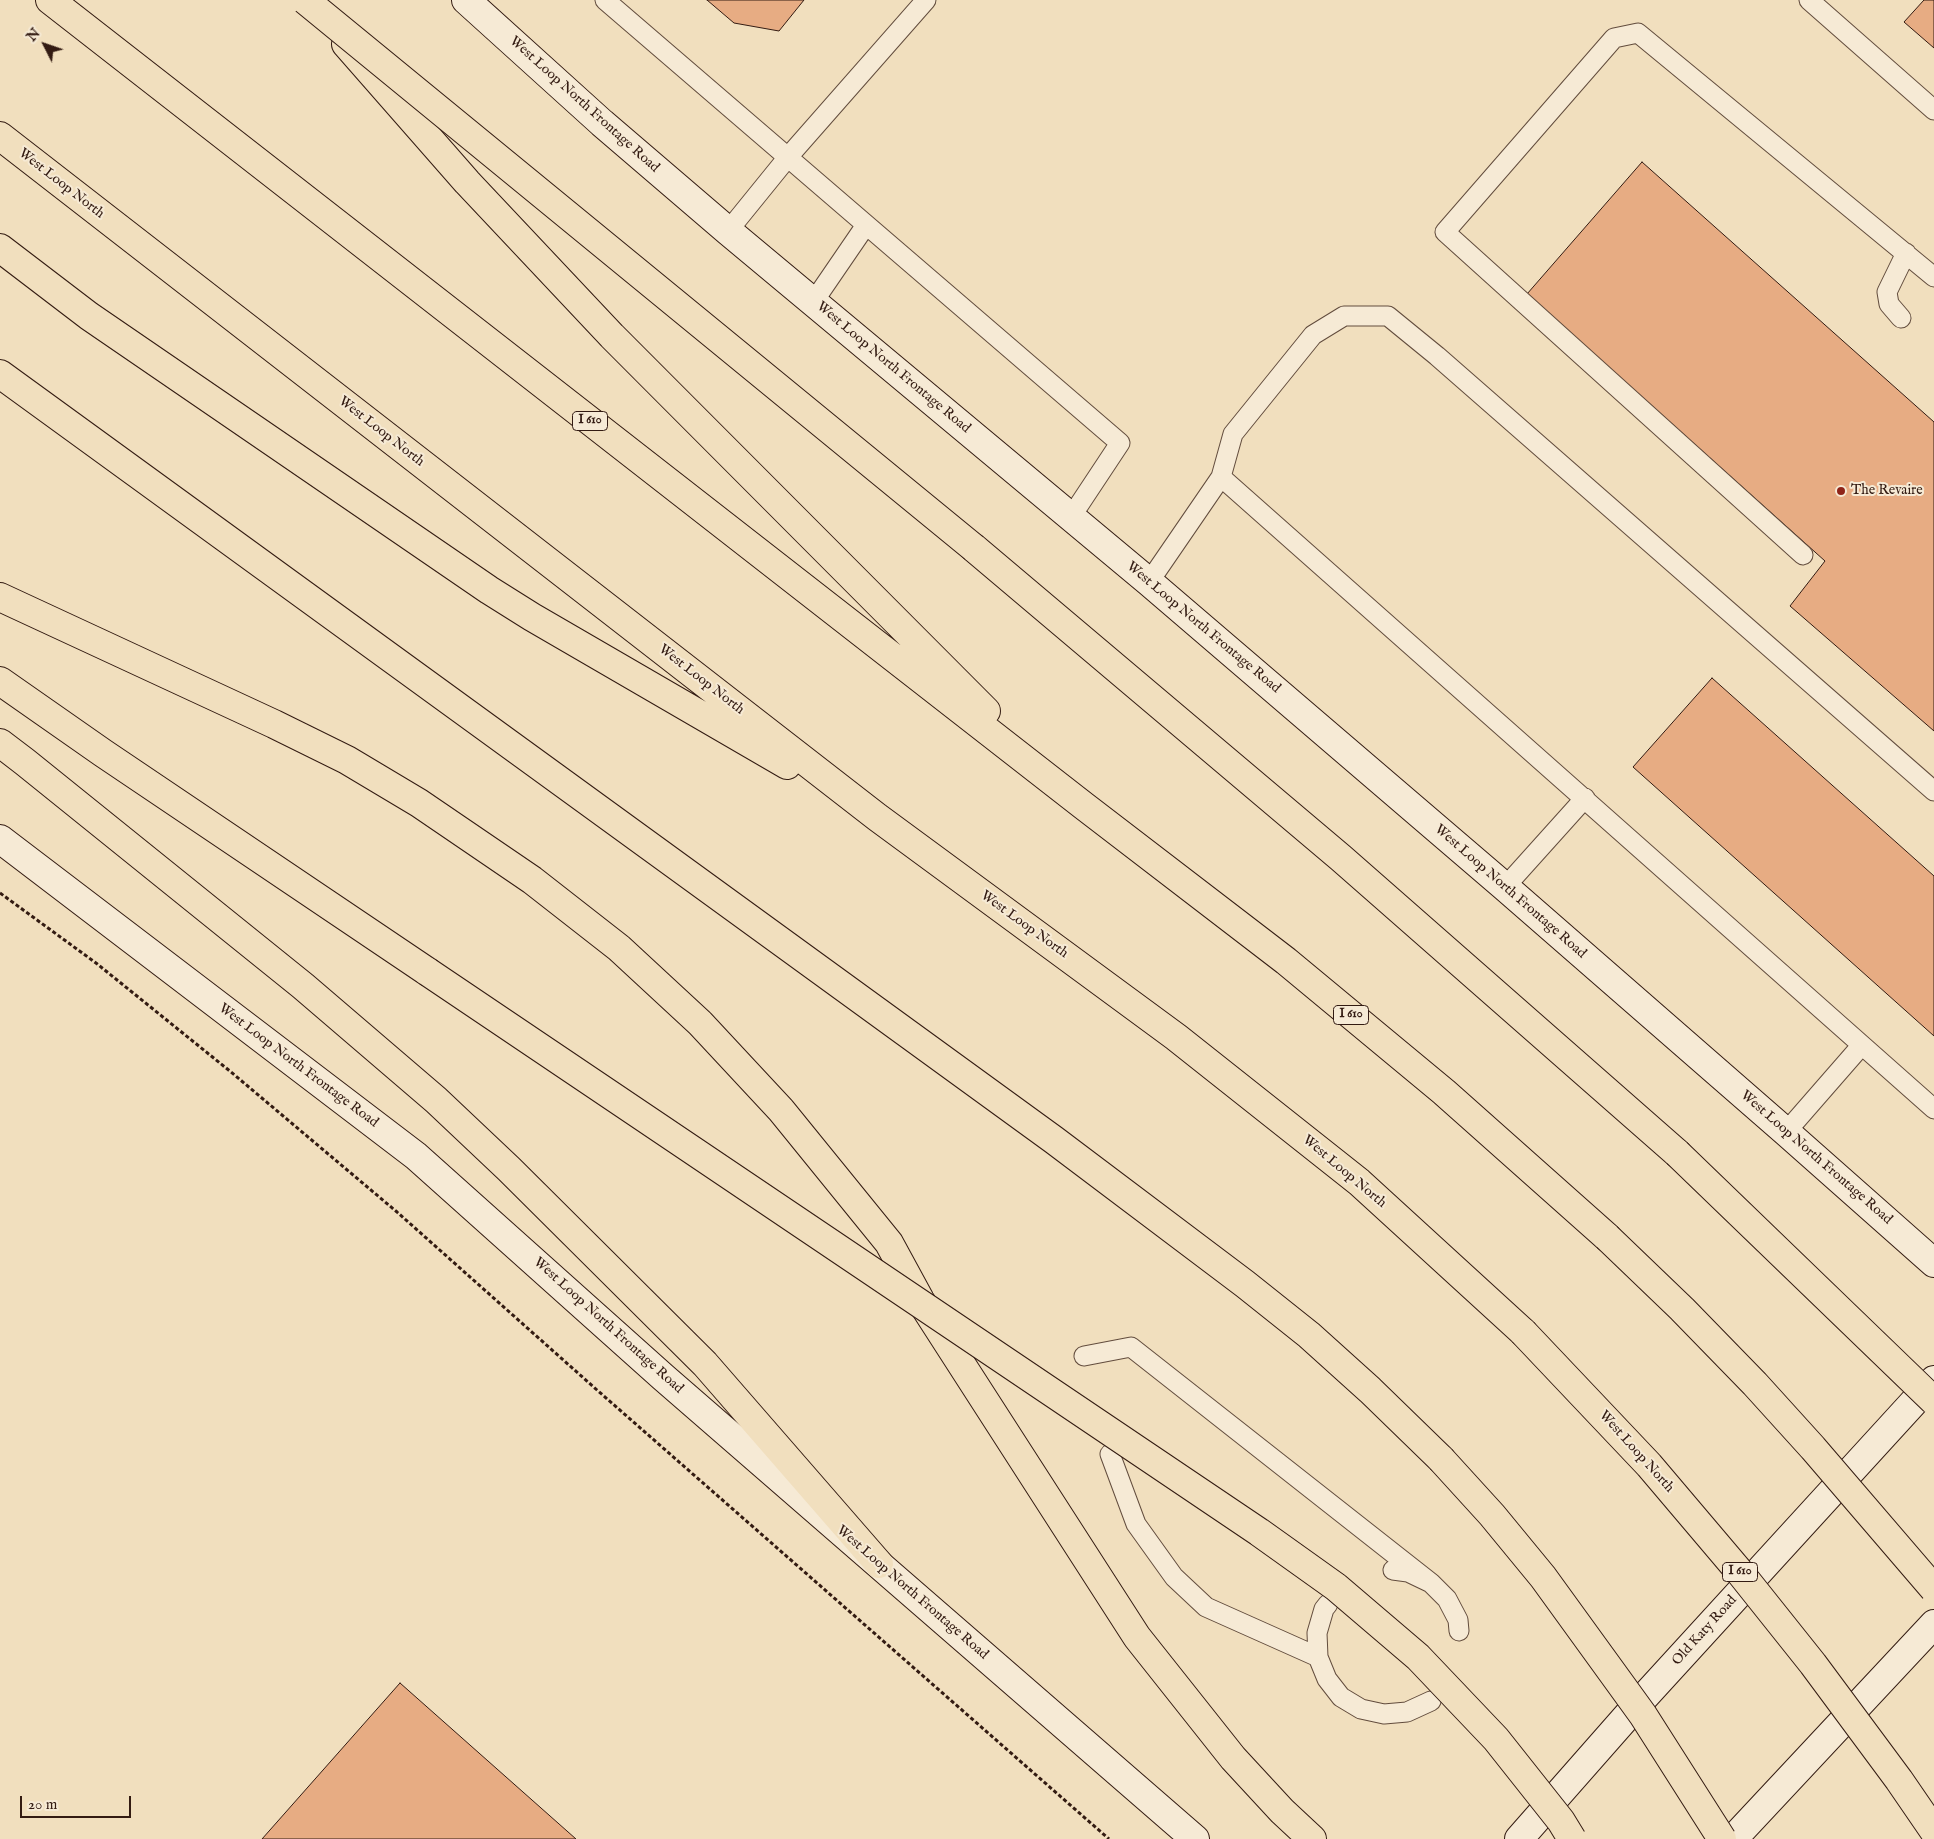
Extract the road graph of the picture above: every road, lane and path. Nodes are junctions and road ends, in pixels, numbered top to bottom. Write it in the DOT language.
graph roads {
  1 [pos="50,0"];
  2 [pos="307,0"];
  3 [pos="605,0"];
  4 [pos="926,0"];
  5 [pos="1809,0"];
  6 [pos="474,3"];
  7 [pos="1934,110"];
  8 [pos="0,136"];
  9 [pos="788,157"];
  10 [pos="866,225"];
  11 [pos="728,231"];
  12 [pos="0,248"];
  13 [pos="1906,253"];
  14 [pos="1934,277"];
  15 [pos="814,302"];
  16 [pos="1901,318"];
  17 [pos="0,374"];
  18 [pos="1220,476"];
  19 [pos="1072,517"];
  20 [pos="1803,555"];
  21 [pos="1149,582"];
  22 [pos="0,597"];
  23 [pos="0,682"];
  24 [pos="0,743"];
  25 [pos="1934,791"];
  26 [pos="1585,798"];
  27 [pos="1084,806"];
  28 [pos="877,817"];
  29 [pos="0,839"];
  30 [pos="1505,887"];
  31 [pos="0,893"];
  32 [pos="1861,1046"];
  33 [pos="1934,1110"];
  34 [pos="1786,1132"];
  35 [pos="1934,1263"];
  36 [pos="1084,1356"];
  37 [pos="1934,1380"];
  38 [pos="1934,1401"];
  39 [pos="1110,1454"];
  40 [pos="879,1564"];
  41 [pos="1394,1570"];
  42 [pos="1431,1583"];
  43 [pos="1934,1589"];
  44 [pos="1328,1604"];
  45 [pos="1934,1624"];
  46 [pos="1459,1631"];
  47 [pos="1318,1657"];
  48 [pos="1432,1700"];
  49 [pos="1934,1831"];
  50 [pos="1109,1839"];
  51 [pos="1195,1839"];
  52 [pos="1312,1839"];
  53 [pos="1519,1839"];
  54 [pos="1572,1839"];
  55 [pos="1722,1839"];
  56 [pos="1733,1839"];
  1 -- 27 [label="highway, I 610"];
  2 -- 27 [label="highway"];
  2 -- 38 [label="highway, bridge"];
  3 -- 9 [label="lane"];
  4 -- 9 [label="lane"];
  5 -- 7 [label="lane"];
  6 -- 11 [label="main road, West Loop North Frontage Road"];
  8 -- 28 [label="highway, West Loop North / I 610"];
  9 -- 10 [label="lane"];
  9 -- 11 [label="lane"];
  10 -- 15 [label="lane"];
  10 -- 19 [label="lane"];
  11 -- 15 [label="main road, West Loop North Frontage Road"];
  12 -- 28 [label="highway"];
  13 -- 14 [label="lane"];
  13 -- 16 [label="lane"];
  13 -- 20 [label="lane"];
  15 -- 19 [label="main road, West Loop North Frontage Road"];
  17 -- 55 [label="highway, bridge"];
  18 -- 21 [label="lane"];
  18 -- 25 [label="lane"];
  18 -- 26 [label="lane"];
  19 -- 21 [label="main road, West Loop North Frontage Road"];
  21 -- 30 [label="main road, West Loop North Frontage Road"];
  22 -- 52 [label="highway"];
  23 -- 54 [label="highway, bridge"];
  24 -- 40 [label="highway"];
  26 -- 30 [label="lane"];
  26 -- 32 [label="lane"];
  27 -- 43 [label="highway, I 610, bridge"];
  28 -- 49 [label="highway, West Loop North / I 610, bridge"];
  29 -- 40 [label="main road, West Loop North Frontage Road"];
  30 -- 34 [label="main road, West Loop North Frontage Road"];
  31 -- 50 [label="path"];
  32 -- 33 [label="lane"];
  32 -- 34 [label="lane"];
  34 -- 35 [label="main road, West Loop North Frontage Road"];
  36 -- 42 [label="lane"];
  37 -- 53 [label="main road, Old Katy Road"];
  39 -- 47 [label="lane"];
  40 -- 51 [label="main road, West Loop North Frontage Road"];
  41 -- 42 [label="lane"];
  42 -- 46 [label="lane"];
  44 -- 47 [label="lane"];
  45 -- 56 [label="main road"];
  47 -- 48 [label="lane"];
}
